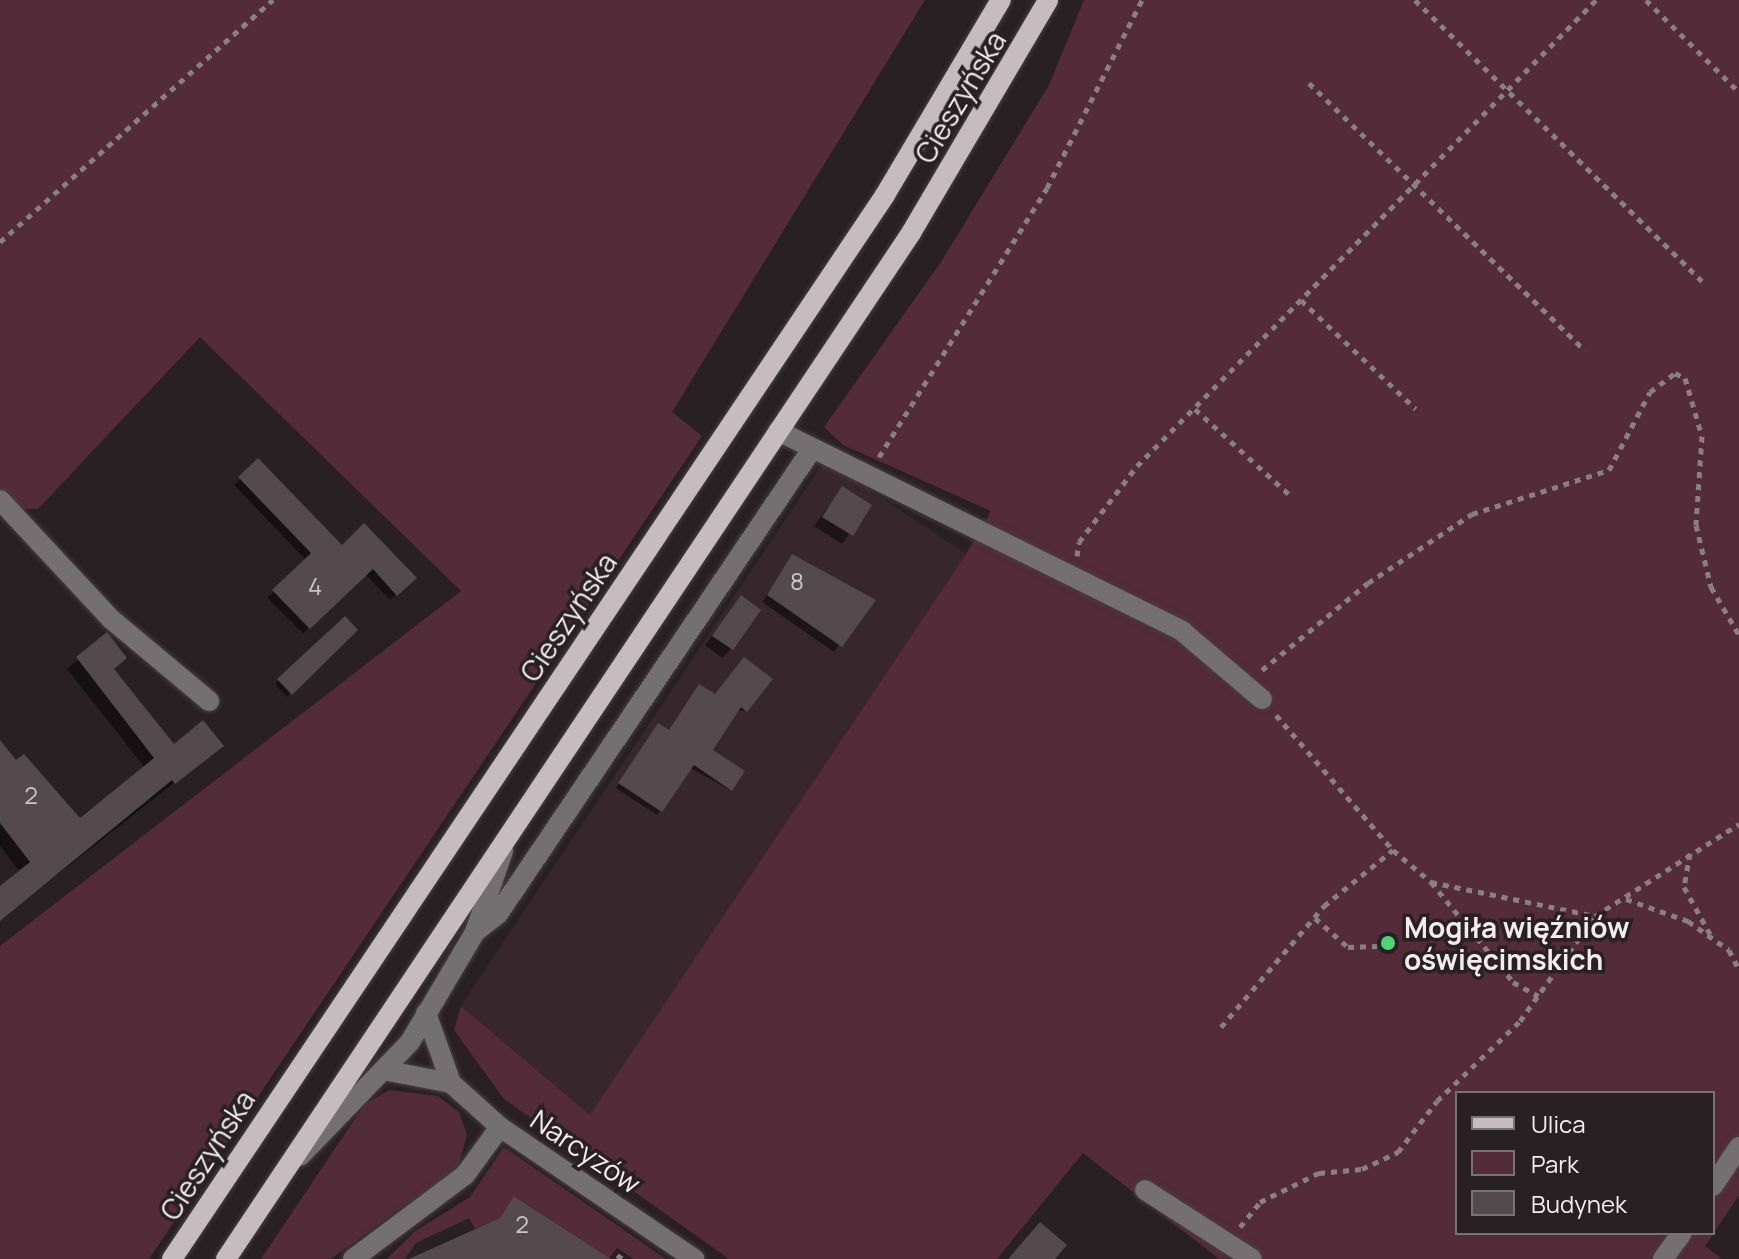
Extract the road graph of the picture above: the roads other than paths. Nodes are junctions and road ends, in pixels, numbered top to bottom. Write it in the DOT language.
graph roads {
  1 [pos="1001,0"];
  2 [pos="1048,0"];
  3 [pos="778,431"];
  4 [pos="812,449"];
  5 [pos="0,500"];
  6 [pos="1255,692"];
  7 [pos="209,701"];
  8 [pos="505,842"];
  9 [pos="475,932"];
  10 [pos="426,1013"];
  11 [pos="388,1071"];
  12 [pos="451,1083"];
  13 [pos="500,1127"];
  14 [pos="1739,1147"];
  15 [pos="277,1178"];
  16 [pos="1715,1183"];
  17 [pos="1145,1190"];
  18 [pos="1681,1235"];
  19 [pos="172,1259"];
  20 [pos="226,1259"];
  21 [pos="353,1259"];
  22 [pos="694,1259"];
  23 [pos="1252,1259"];
  24 [pos="1663,1259"];
  1 -- 19 [label="main road, Cieszyńska"];
  2 -- 3 [label="main road, Cieszyńska"];
  3 -- 4 [label="street"];
  3 -- 8 [label="main road, Cieszyńska"];
  4 -- 6 [label="street"];
  4 -- 9 [label="street"];
  5 -- 7 [label="street"];
  8 -- 9 [label="street"];
  8 -- 15 [label="main road, Cieszyńska"];
  9 -- 10 [label="street"];
  10 -- 11 [label="street"];
  10 -- 12 [label="street, Narcyzów"];
  11 -- 12 [label="street"];
  11 -- 15 [label="street"];
  12 -- 13 [label="street, Narcyzów"];
  13 -- 21 [label="street"];
  13 -- 22 [label="street, Narcyzów"];
  14 -- 16 [label="street"];
  15 -- 20 [label="main road, Cieszyńska"];
  17 -- 23 [label="street"];
  18 -- 24 [label="street"];
}
